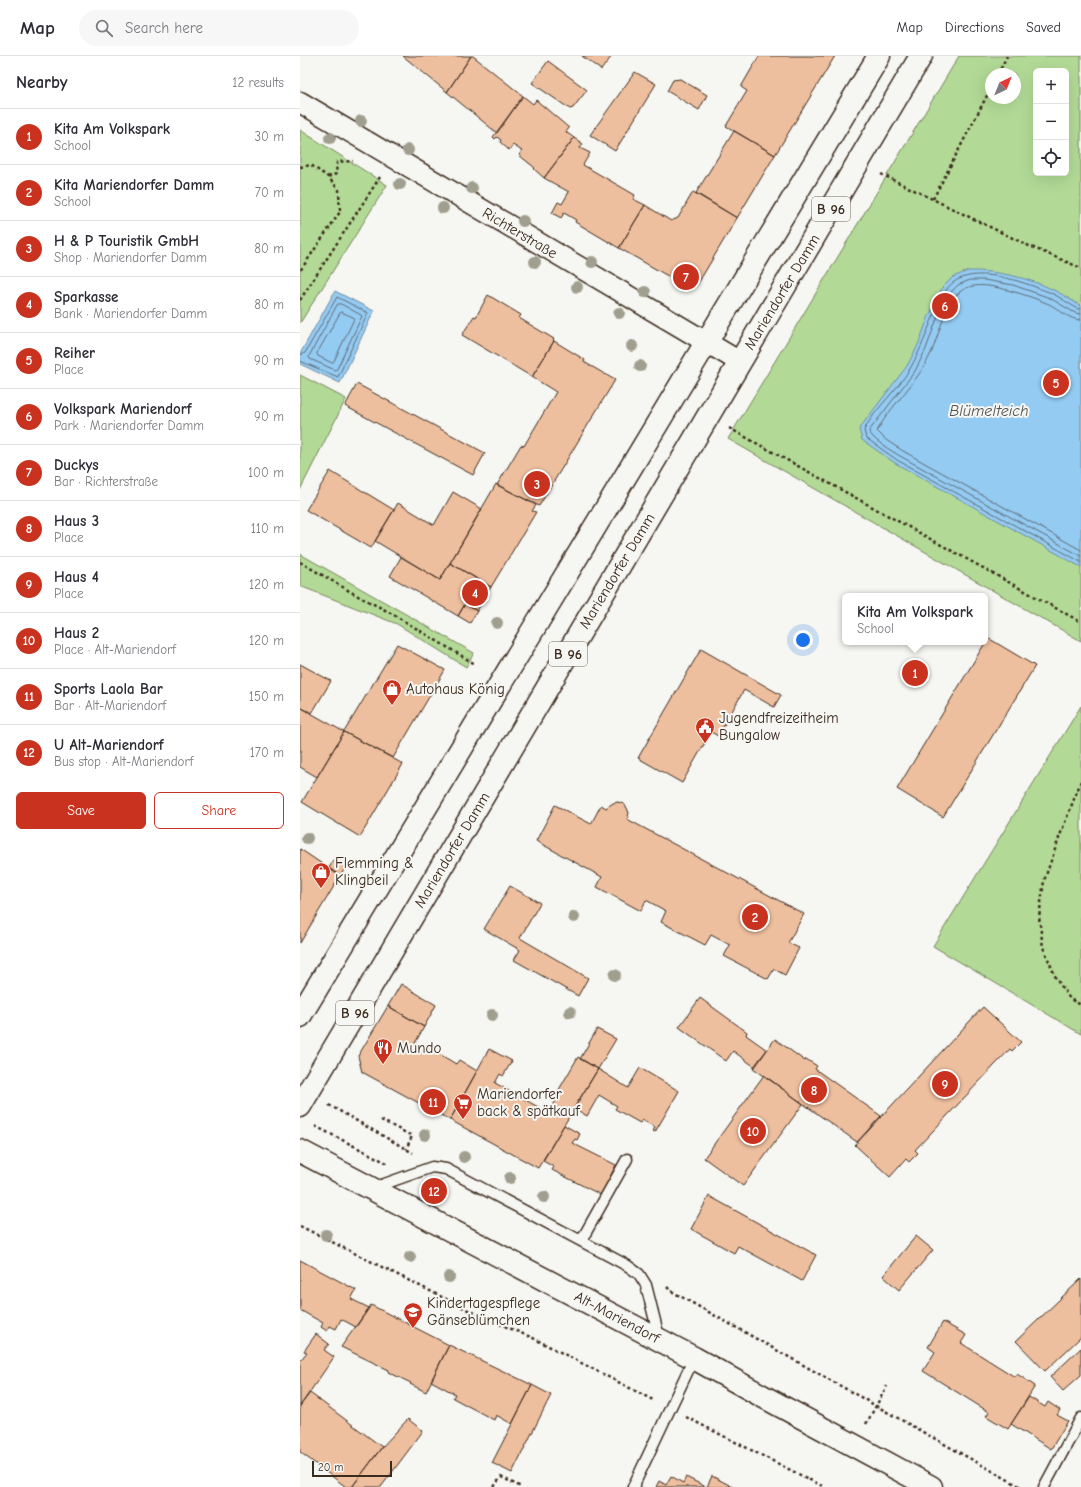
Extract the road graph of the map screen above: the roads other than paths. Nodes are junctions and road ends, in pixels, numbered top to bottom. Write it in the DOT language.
graph roads {
  1 [pos="879,56"];
  2 [pos="921,56"];
  3 [pos="300,102"];
  4 [pos="705,343"];
  5 [pos="740,362"];
  6 [pos="300,1016"];
  7 [pos="300,1106"];
  8 [pos="300,1151"];
  9 [pos="627,1159"];
  10 [pos="373,1188"];
  11 [pos="581,1241"];
  12 [pos="660,1339"];
  13 [pos="694,1358"];
  14 [pos="1081,1418"];
  15 [pos="633,1487"];
  16 [pos="931,1487"];
  17 [pos="1044,1487"];
  1 -- 4 [label="main road, B 96"];
  2 -- 5 [label="main road, Mariendorfer Damm / B 96"];
  3 -- 4 [label="street, Richterstraße"];
  4 -- 5 [label="street, Richterstraße"];
  4 -- 6 [label="main road, B 96"];
  5 -- 7 [label="main road, Mariendorfer Damm / B 96"];
  8 -- 10 [label="main road, Alt-Mariendorf"];
  9 -- 11 [label="lane"];
  10 -- 11 [label="lane"];
  10 -- 12 [label="main road, Alt-Mariendorf"];
  11 -- 12 [label="lane"];
  12 -- 13 [label="main road, Alt-Mariendorf"];
  13 -- 15 [label="lane"];
  13 -- 16 [label="main road, Alt-Mariendorf"];
  14 -- 17 [label="lane"];
}
